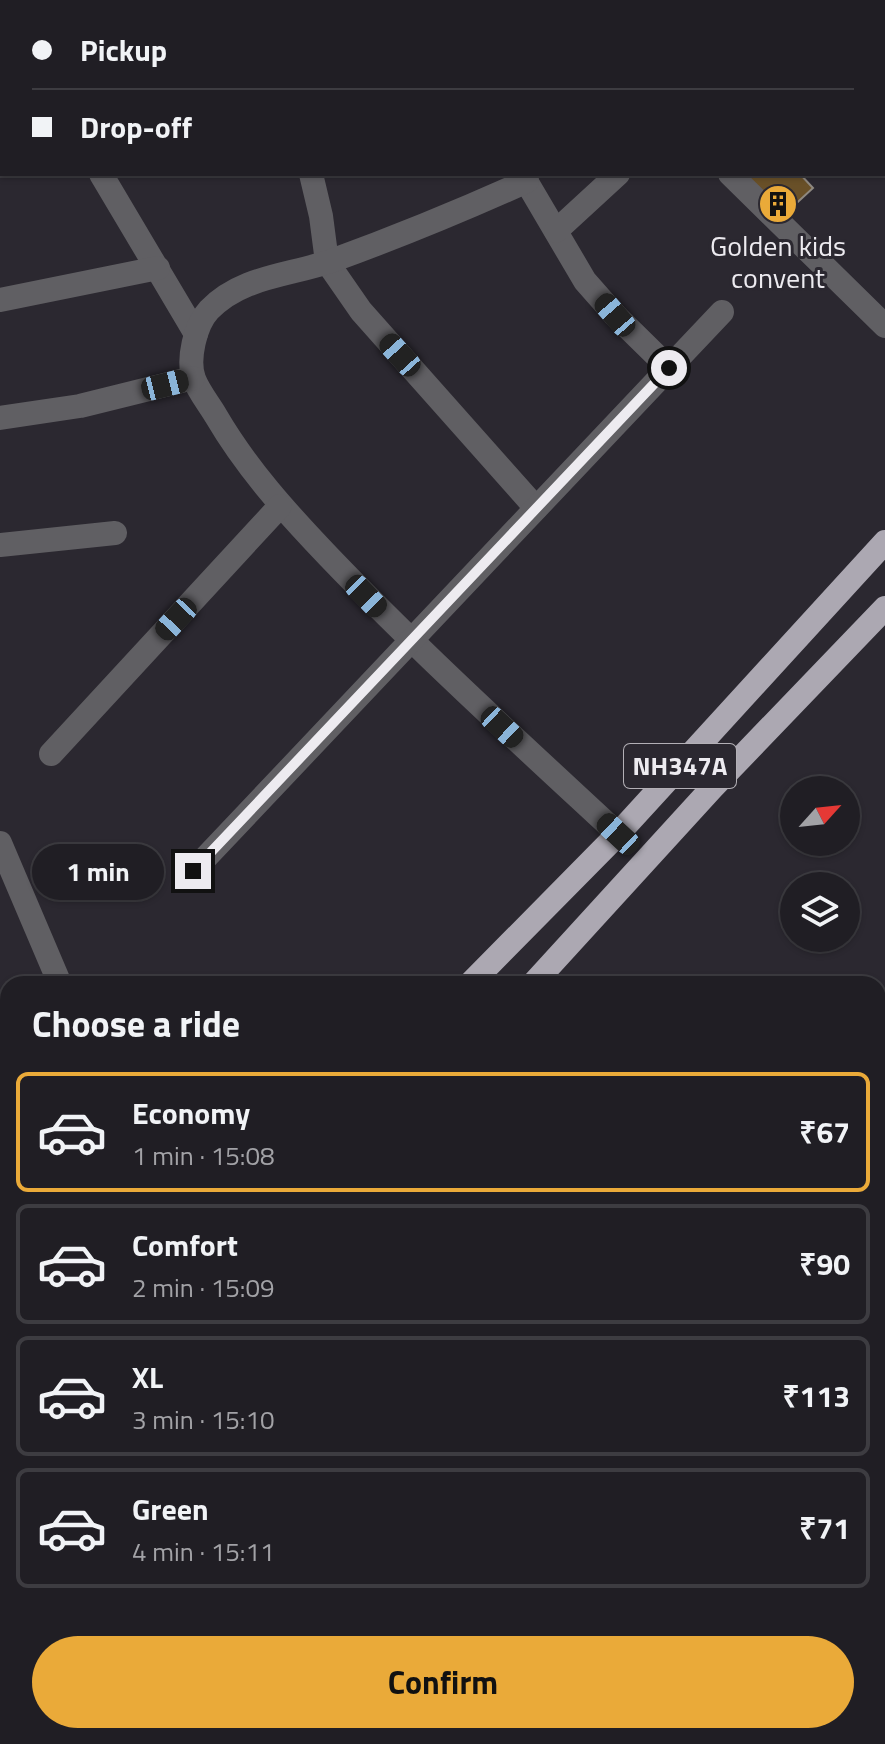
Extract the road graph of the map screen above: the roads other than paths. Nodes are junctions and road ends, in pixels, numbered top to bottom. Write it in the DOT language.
graph roads {
  1 [pos="102,176"];
  2 [pos="311,176"];
  3 [pos="616,176"];
  4 [pos="732,176"];
  5 [pos="525,178"];
  6 [pos="556,231"];
  7 [pos="327,262"];
  8 [pos="158,268"];
  9 [pos="0,300"];
  10 [pos="722,312"];
  11 [pos="885,326"];
  12 [pos="196,334"];
  13 [pos="669,368"];
  14 [pos="193,378"];
  15 [pos="0,418"];
  16 [pos="280,506"];
  17 [pos="536,508"];
  18 [pos="115,533"];
  19 [pos="885,542"];
  20 [pos="0,545"];
  21 [pos="885,608"];
  22 [pos="409,641"];
  23 [pos="51,754"];
  24 [pos="618,834"];
  25 [pos="0,843"];
  26 [pos="193,871"];
  27 [pos="57,976"];
  28 [pos="478,976"];
  29 [pos="540,976"];
  1 -- 8 [label="street"];
  2 -- 7 [label="street"];
  3 -- 6 [label="street"];
  4 -- 11 [label="street"];
  5 -- 6 [label="street"];
  5 -- 7 [label="street"];
  6 -- 13 [label="street"];
  7 -- 12 [label="street"];
  7 -- 17 [label="street"];
  8 -- 9 [label="street"];
  8 -- 12 [label="street"];
  10 -- 13 [label="street"];
  12 -- 14 [label="street"];
  13 -- 17 [label="street"];
  14 -- 15 [label="street"];
  14 -- 16 [label="street"];
  16 -- 22 [label="street"];
  16 -- 23 [label="street"];
  17 -- 22 [label="street"];
  18 -- 20 [label="street"];
  19 -- 24 [label="highway, NH347A"];
  21 -- 29 [label="highway, NH347A"];
  22 -- 24 [label="street"];
  22 -- 26 [label="street"];
  24 -- 28 [label="highway, NH347A"];
  25 -- 27 [label="street"];
}
